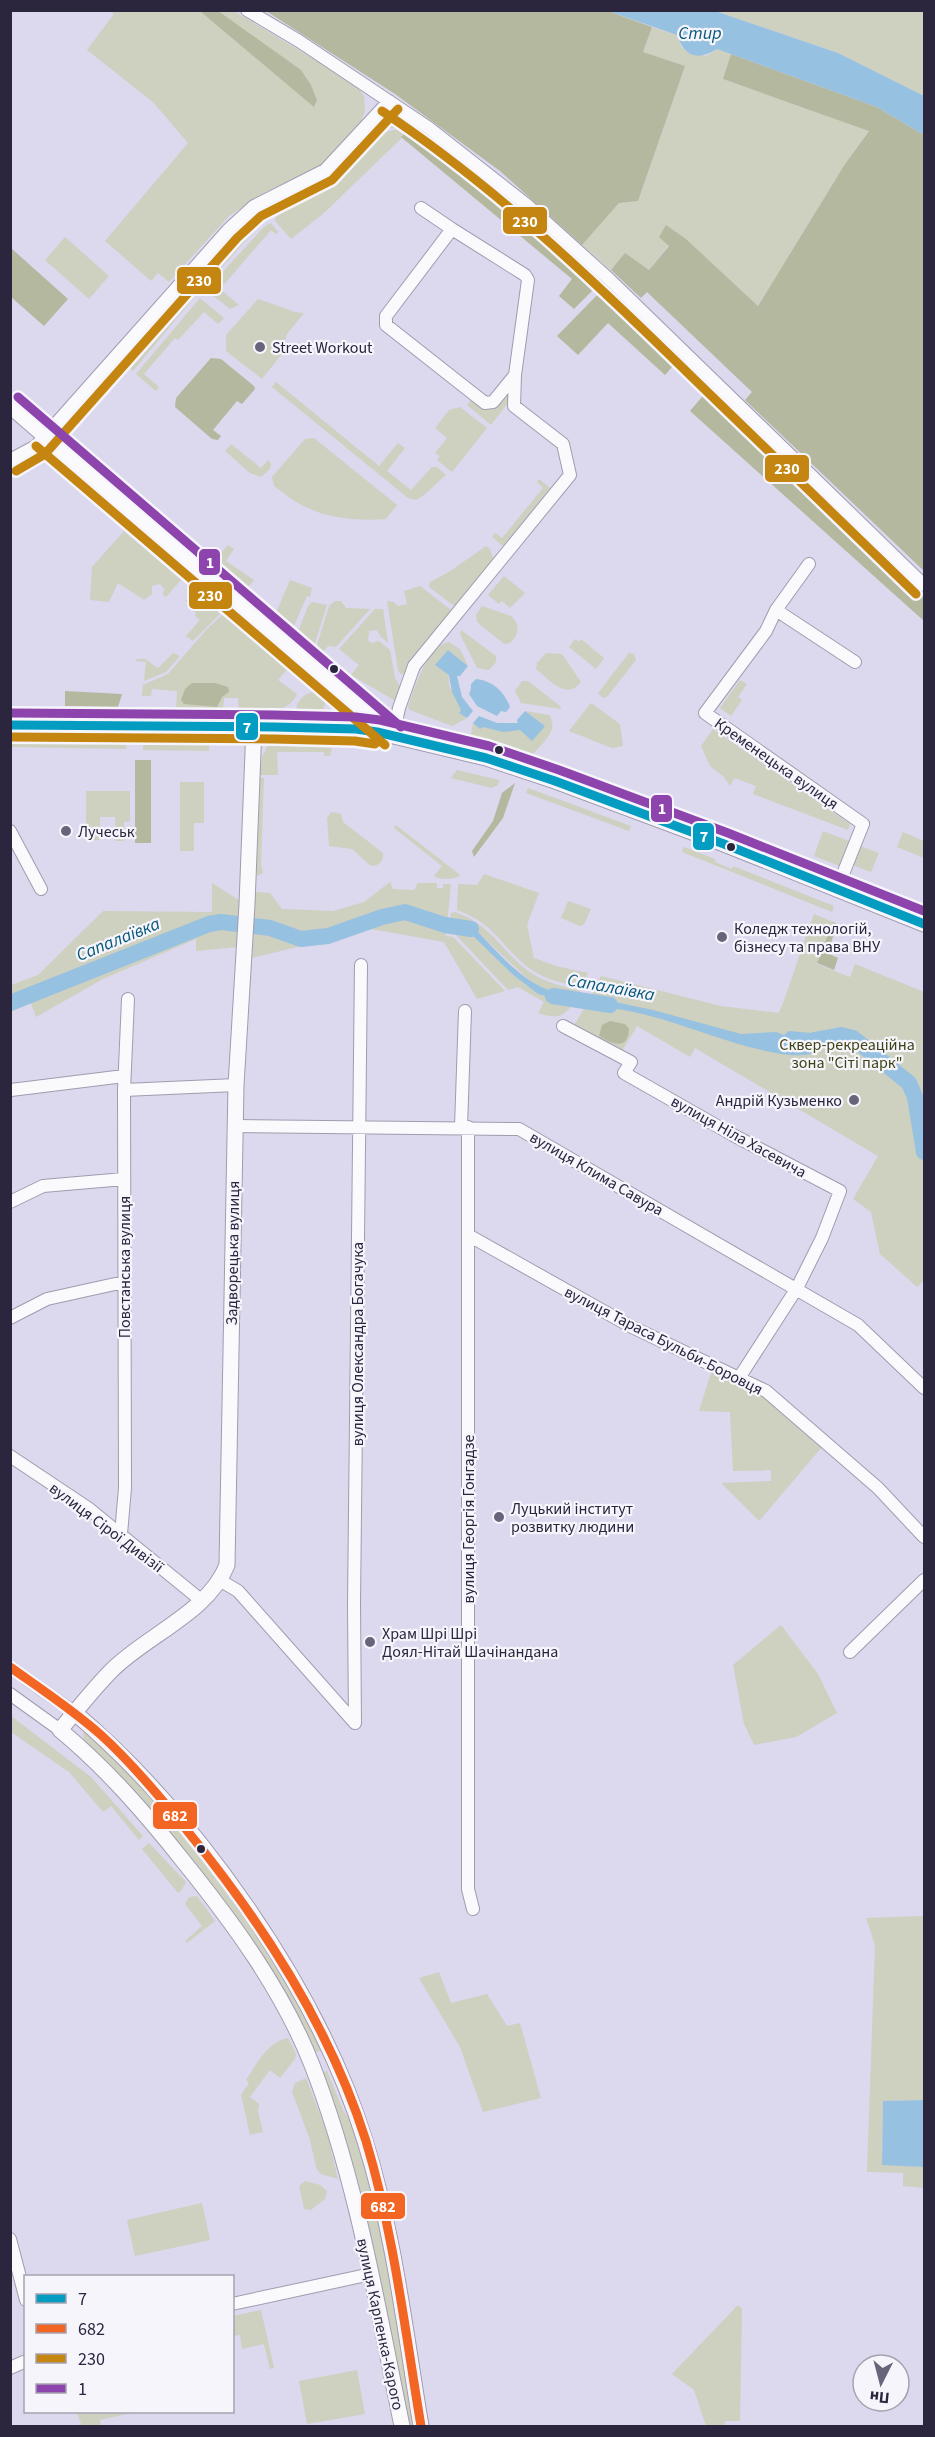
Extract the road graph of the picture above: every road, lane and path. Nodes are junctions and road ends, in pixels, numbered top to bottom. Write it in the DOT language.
graph roads {
  1 [pos="247,10"];
  2 [pos="389,101"];
  3 [pos="421,208"];
  4 [pos="452,229"];
  5 [pos="515,375"];
  6 [pos="10,406"];
  7 [pos="44,437"];
  8 [pos="10,460"];
  9 [pos="809,564"];
  10 [pos="924,585"];
  11 [pos="776,610"];
  12 [pos="855,662"];
  13 [pos="10,725"];
  14 [pos="254,727"];
  15 [pos="393,736"];
  16 [pos="10,831"];
  17 [pos="41,889"];
  18 [pos="837,889"];
  19 [pos="924,924"];
  20 [pos="361,965"];
  21 [pos="128,999"];
  22 [pos="465,1011"];
  23 [pos="563,1026"];
  24 [pos="124,1076"];
  25 [pos="236,1085"];
  26 [pos="11,1090"];
  27 [pos="124,1090"];
  28 [pos="235,1126"];
  29 [pos="359,1126"];
  30 [pos="465,1127"];
  31 [pos="124,1179"];
  32 [pos="10,1202"];
  33 [pos="468,1235"];
  34 [pos="124,1282"];
  35 [pos="797,1288"];
  36 [pos="10,1318"];
  37 [pos="739,1378"];
  38 [pos="924,1388"];
  39 [pos="10,1456"];
  40 [pos="121,1534"];
  41 [pos="924,1537"];
  42 [pos="924,1580"];
  43 [pos="221,1581"];
  44 [pos="202,1600"];
  45 [pos="850,1652"];
  46 [pos="10,1667"];
  47 [pos="10,1694"];
  48 [pos="75,1713"];
  49 [pos="60,1730"];
  50 [pos="473,1909"];
  51 [pos="331,2054"];
  52 [pos="311,2063"];
  53 [pos="10,2239"];
  54 [pos="371,2274"];
  55 [pos="24,2292"];
  56 [pos="234,2304"];
  57 [pos="24,2362"];
  58 [pos="10,2368"];
  59 [pos="402,2427"];
  60 [pos="421,2427"];
  1 -- 2 [label="street"];
  2 -- 7 [label="street"];
  2 -- 10 [label="street"];
  3 -- 4 [label="street"];
  4 -- 5 [label="street"];
  4 -- 5 [label="street"];
  5 -- 15 [label="street"];
  6 -- 7 [label="main road"];
  7 -- 8 [label="street"];
  7 -- 15 [label="main road"];
  9 -- 11 [label="street, Кременецька вулиця"];
  11 -- 12 [label="street"];
  11 -- 18 [label="street, Кременецька вулиця"];
  13 -- 14 [label="main road"];
  14 -- 15 [label="main road"];
  14 -- 25 [label="main road, Задворецька вулиця"];
  15 -- 18 [label="main road"];
  16 -- 17 [label="street"];
  18 -- 19 [label="main road"];
  20 -- 29 [label="street, вулиця Олександра Богачука"];
  21 -- 24 [label="street, Повстанська вулиця"];
  22 -- 30 [label="street, вулиця Георгія Гонгадзе"];
  23 -- 35 [label="street, вулиця Ніла Хасевича"];
  24 -- 26 [label="street"];
  24 -- 27 [label="street, Повстанська вулиця"];
  25 -- 27 [label="street"];
  25 -- 28 [label="main road, Задворецька вулиця"];
  27 -- 31 [label="street, Повстанська вулиця"];
  28 -- 29 [label="street, вулиця Клима Савура"];
  28 -- 43 [label="main road, Задворецька вулиця"];
  29 -- 30 [label="street, вулиця Клима Савура"];
  29 -- 43 [label="street, вулиця Олександра Богачука"];
  30 -- 33 [label="street, вулиця Георгія Гонгадзе"];
  30 -- 35 [label="street, вулиця Клима Савура"];
  31 -- 32 [label="street"];
  31 -- 34 [label="street, Повстанська вулиця"];
  33 -- 37 [label="street, вулиця Тараса Бульби-Боровця"];
  33 -- 50 [label="street, вулиця Георгія Гонгадзе"];
  34 -- 36 [label="street"];
  34 -- 40 [label="street, Повстанська вулиця"];
  35 -- 37 [label="street"];
  35 -- 38 [label="street, вулиця Клима Савура"];
  37 -- 41 [label="street, вулиця Тараса Бульби-Боровця"];
  39 -- 40 [label="street, вулиця Сірої Дивізії"];
  40 -- 44 [label="street, вулиця Сірої Дивізії"];
  42 -- 45 [label="street"];
  43 -- 44 [label="main road"];
  44 -- 48 [label="main road"];
  46 -- 48 [label="street, вулиця Карпенка-Карого"];
  47 -- 49 [label="street, вулиця Карпенка-Карого"];
  48 -- 49 [label="main road"];
  48 -- 51 [label="main road, вулиця Карпенка-Карого"];
  49 -- 52 [label="main road, вулиця Карпенка-Карого"];
  51 -- 52 [label="main road"];
  51 -- 60 [label="main road, вулиця Карпенка-Карого"];
  52 -- 54 [label="main road, вулиця Карпенка-Карого"];
  53 -- 55 [label="street"];
  54 -- 56 [label="street"];
  54 -- 59 [label="main road, вулиця Карпенка-Карого"];
  57 -- 58 [label="street"];
}
